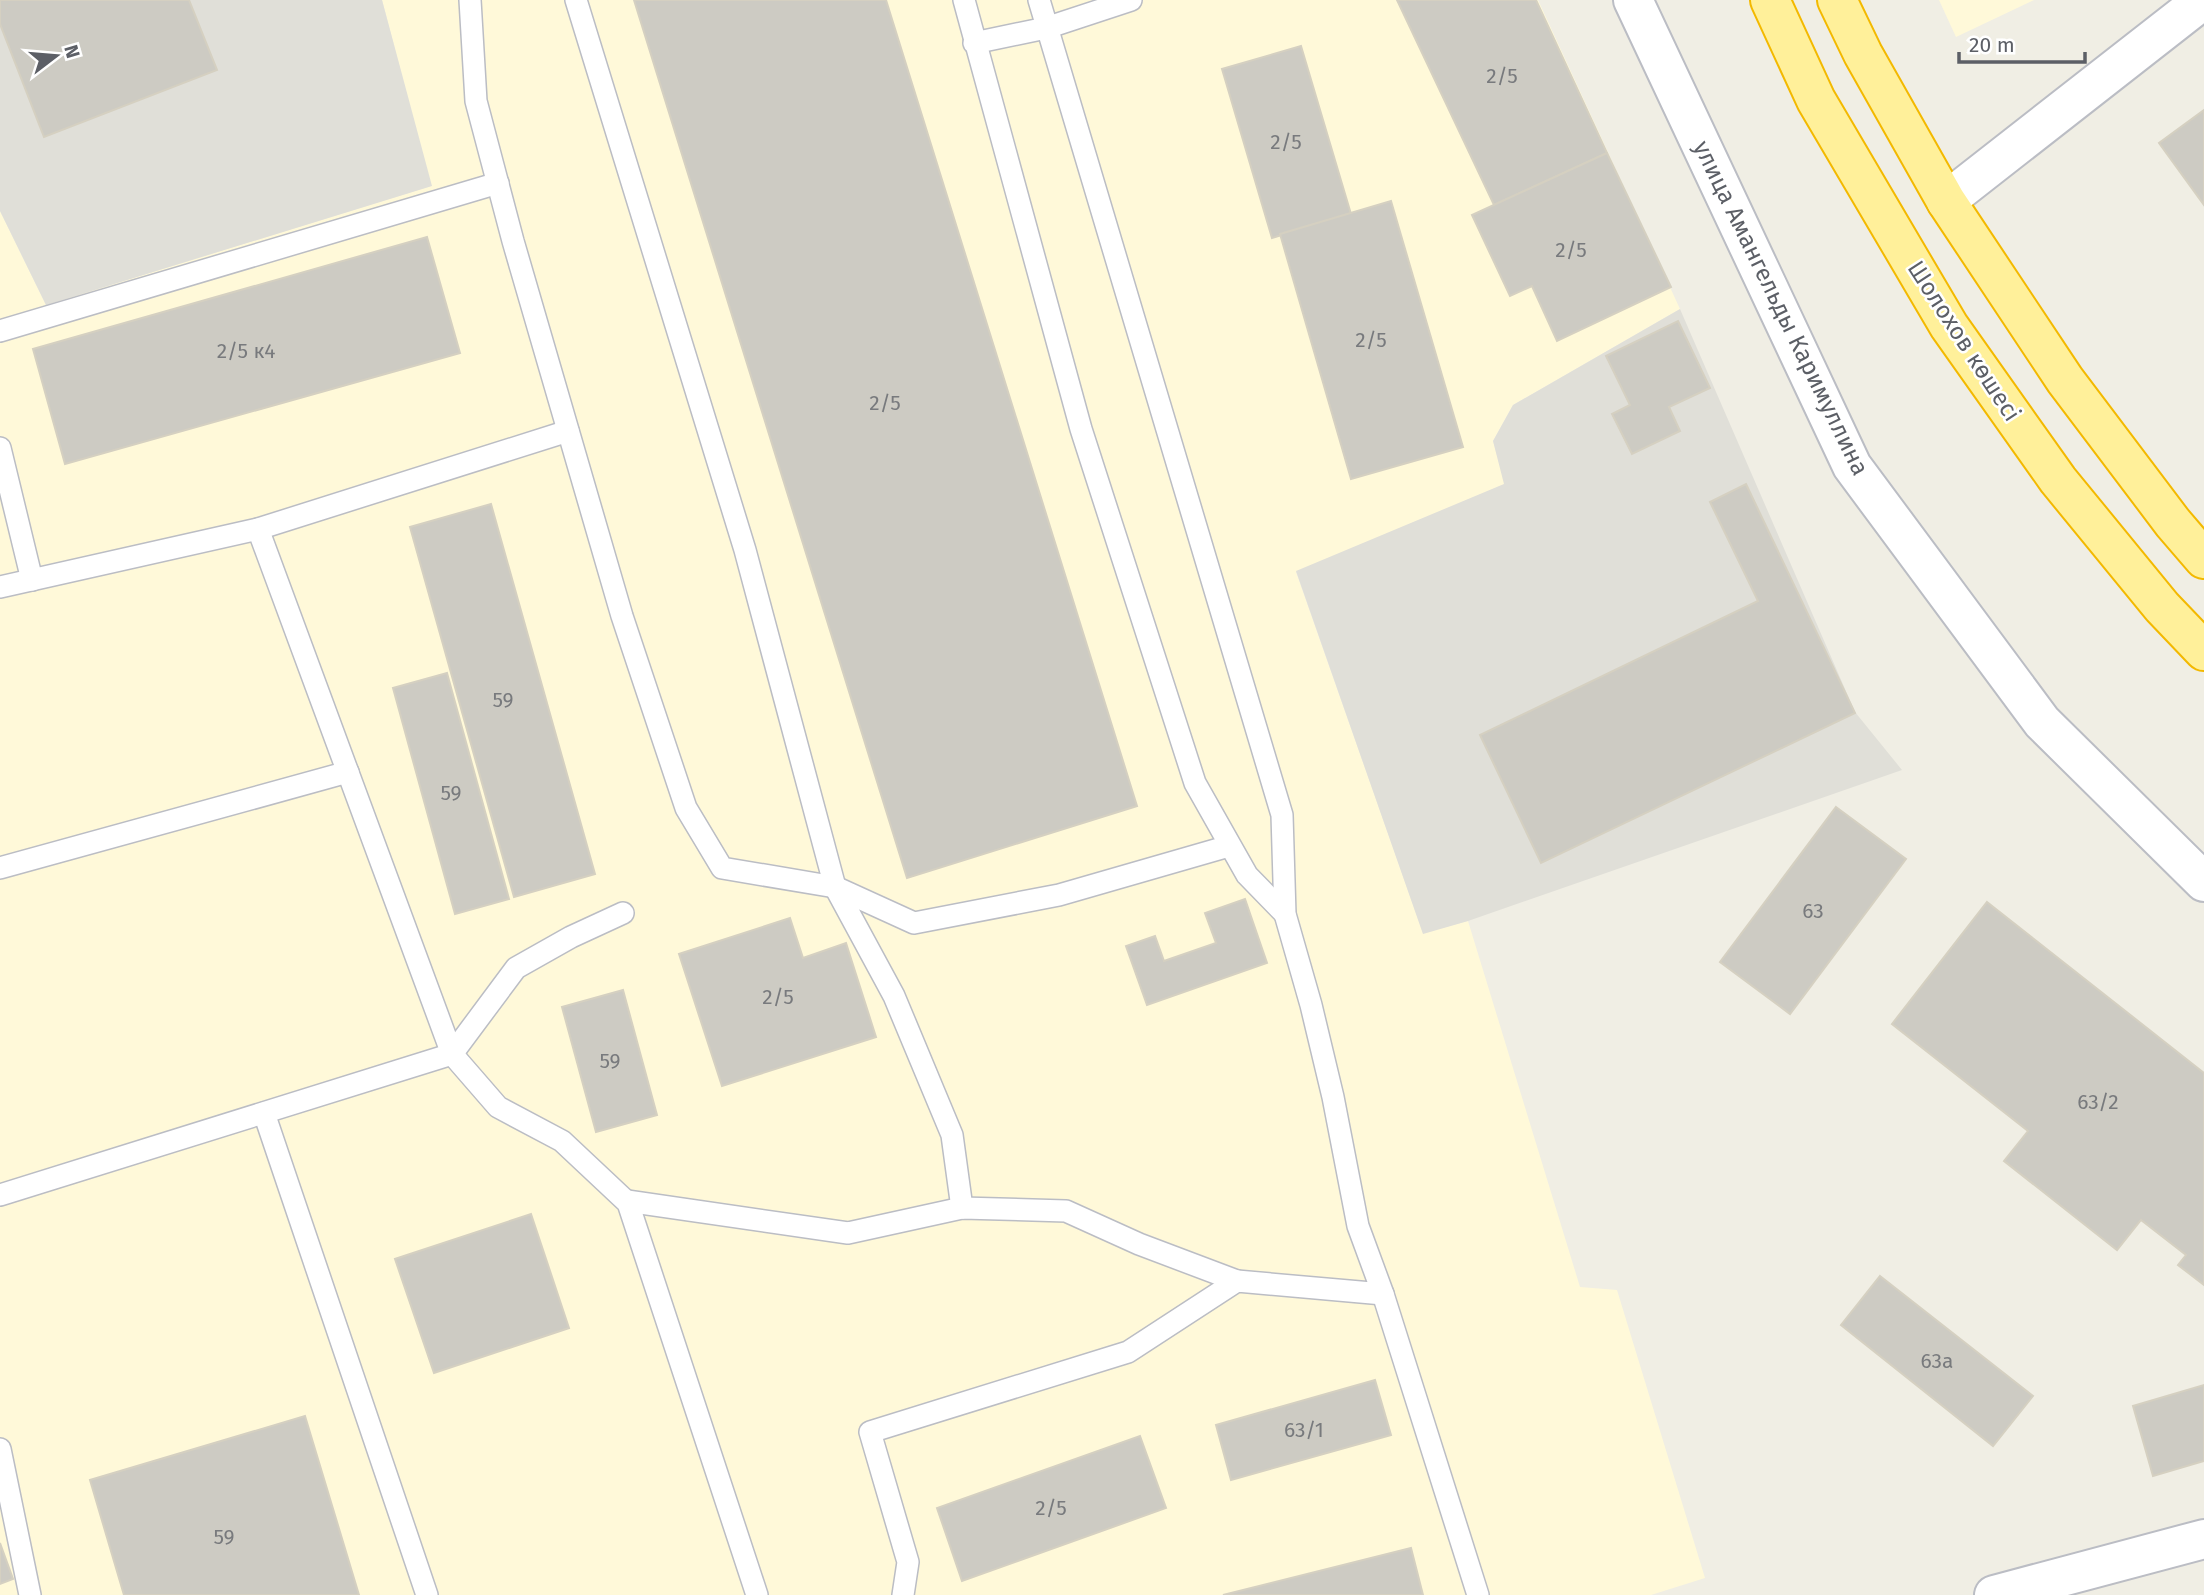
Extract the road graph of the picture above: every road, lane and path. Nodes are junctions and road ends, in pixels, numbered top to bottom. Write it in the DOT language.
graph roads {
  1 [pos="470,0"];
  2 [pos="576,0"];
  3 [pos="964,0"];
  4 [pos="1039,0"];
  5 [pos="1131,0"];
  6 [pos="1633,0"];
  7 [pos="1770,0"];
  8 [pos="1837,0"];
  9 [pos="2203,0"];
  10 [pos="1046,28"];
  11 [pos="974,43"];
  12 [pos="498,183"];
  13 [pos="1946,201"];
  14 [pos="0,331"];
  15 [pos="568,431"];
  16 [pos="0,448"];
  17 [pos="258,529"];
  18 [pos="2204,559"];
  19 [pos="32,580"];
  20 [pos="0,587"];
  21 [pos="2204,650"];
  22 [pos="348,772"];
  23 [pos="1228,846"];
  24 [pos="0,868"];
  25 [pos="2204,882"];
  26 [pos="835,887"];
  27 [pos="623,913"];
  28 [pos="1285,914"];
  29 [pos="452,1054"];
  30 [pos="264,1113"];
  31 [pos="0,1195"];
  32 [pos="627,1201"];
  33 [pos="961,1208"];
  34 [pos="1237,1281"];
  35 [pos="1382,1294"];
  36 [pos="0,1449"];
  37 [pos="2204,1538"];
  38 [pos="30,1595"];
  39 [pos="427,1595"];
  40 [pos="757,1595"];
  41 [pos="904,1595"];
  42 [pos="1478,1595"];
  43 [pos="1994,1595"];
  1 -- 12 [label="lane"];
  2 -- 26 [label="lane"];
  3 -- 11 [label="lane"];
  4 -- 10 [label="lane"];
  5 -- 10 [label="lane"];
  6 -- 25 [label="street, улица Амангельды Каримуллина"];
  7 -- 21 [label="highway, Шолохов көшесі"];
  8 -- 13 [label="highway"];
  9 -- 13 [label="street"];
  10 -- 11 [label="lane"];
  10 -- 28 [label="lane"];
  11 -- 23 [label="lane"];
  12 -- 14 [label="lane"];
  12 -- 15 [label="lane"];
  13 -- 18 [label="highway"];
  15 -- 17 [label="lane"];
  15 -- 26 [label="lane"];
  16 -- 19 [label="lane"];
  17 -- 19 [label="lane"];
  17 -- 22 [label="lane"];
  19 -- 20 [label="lane"];
  22 -- 24 [label="lane"];
  22 -- 29 [label="lane"];
  23 -- 26 [label="lane"];
  23 -- 28 [label="lane"];
  26 -- 33 [label="lane"];
  27 -- 29 [label="lane"];
  28 -- 35 [label="lane"];
  29 -- 30 [label="lane"];
  29 -- 32 [label="lane"];
  30 -- 31 [label="lane"];
  30 -- 39 [label="lane"];
  32 -- 33 [label="lane"];
  32 -- 40 [label="lane"];
  33 -- 34 [label="lane"];
  34 -- 35 [label="lane"];
  34 -- 41 [label="lane"];
  35 -- 42 [label="lane"];
  36 -- 38 [label="lane"];
  37 -- 43 [label="street"];
}
